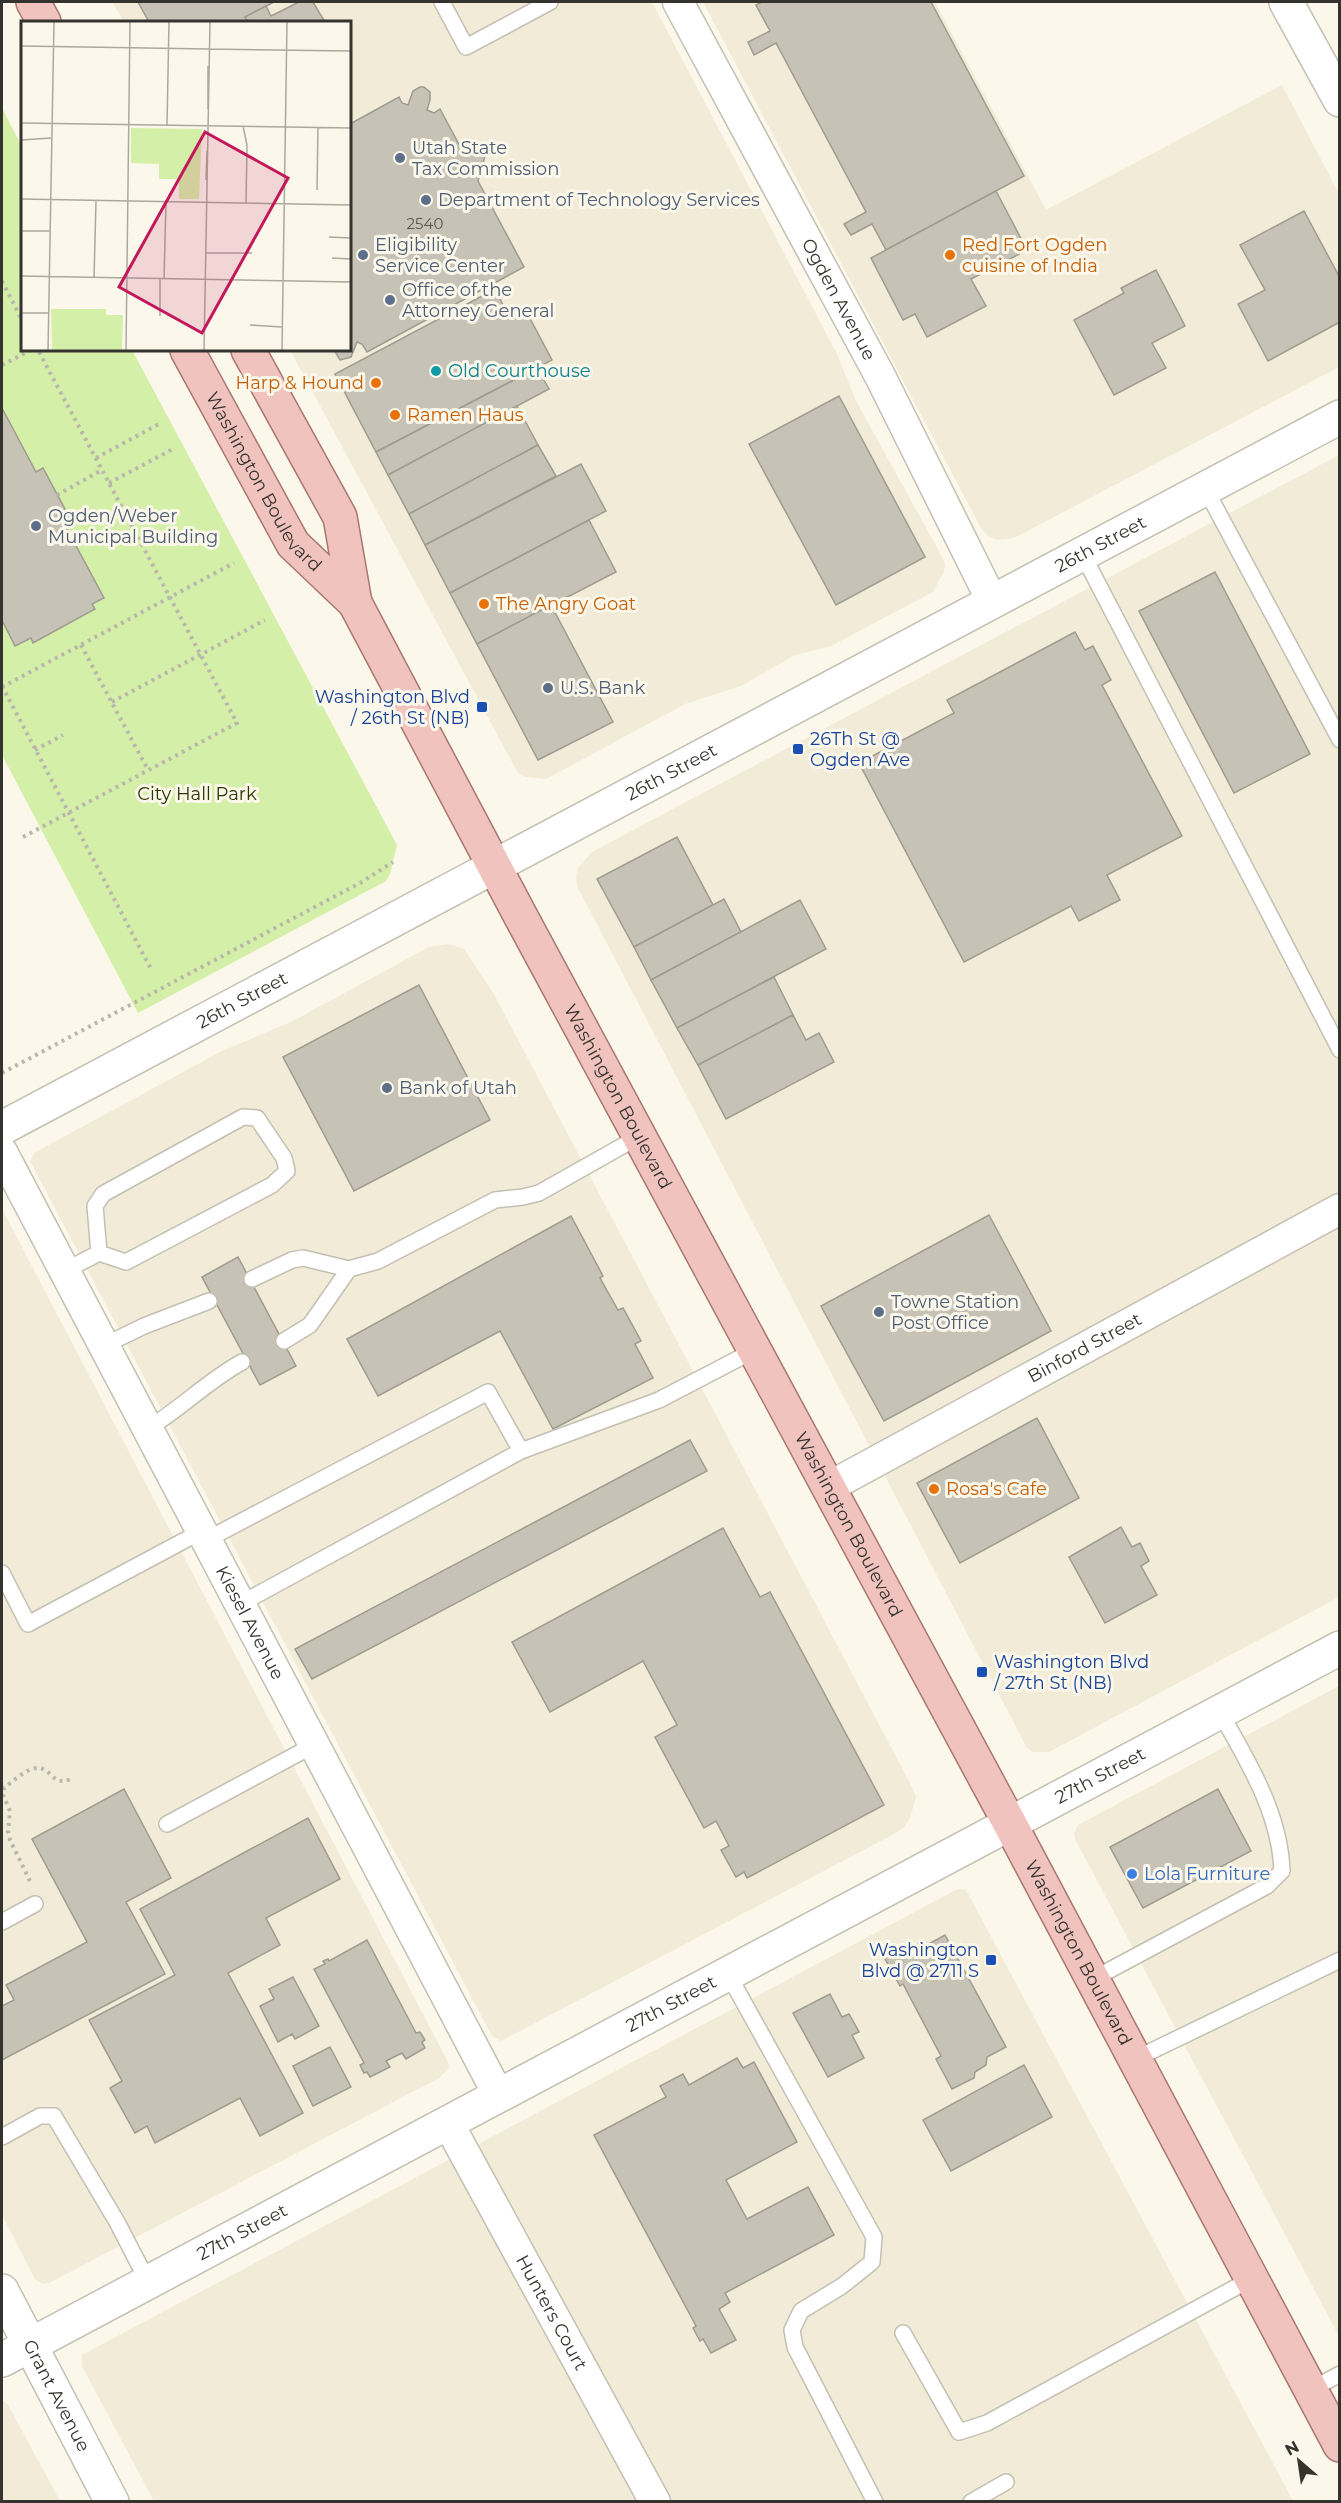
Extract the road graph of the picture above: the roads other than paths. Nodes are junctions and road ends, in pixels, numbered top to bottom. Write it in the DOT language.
graph roads {
  1 [pos="33,2"];
  2 [pos="442,2"];
  3 [pos="550,2"];
  4 [pos="678,2"];
  5 [pos="1286,2"];
  6 [pos="43,21"];
  7 [pos="1340,100"];
  8 [pos="188,351"];
  9 [pos="249,351"];
  10 [pos="1340,417"];
  11 [pos="1205,488"];
  12 [pos="1082,553"];
  13 [pos="992,601"];
  14 [pos="355,603"];
  15 [pos="1340,740"];
  16 [pos="494,866"];
  17 [pos="1340,1050"];
  18 [pos="2,1128"];
  19 [pos="640,1136"];
  20 [pos="2,1152"];
  21 [pos="1340,1209"];
  22 [pos="99,1253"];
  23 [pos="349,1269"];
  24 [pos="64,1271"];
  25 [pos="252,1279"];
  26 [pos="209,1301"];
  27 [pos="284,1341"];
  28 [pos="103,1346"];
  29 [pos="755,1350"];
  30 [pos="242,1362"];
  31 [pos="147,1429"];
  32 [pos="521,1451"];
  33 [pos="829,1487"];
  34 [pos="204,1535"];
  35 [pos="2,1573"];
  36 [pos="240,1604"];
  37 [pos="1340,1648"];
  38 [pos="1220,1712"];
  39 [pos="314,1745"];
  40 [pos="167,1824"];
  41 [pos="1010,1824"];
  42 [pos="35,1904"];
  43 [pos="2,1922"];
  44 [pos="1340,1960"];
  45 [pos="728,1974"];
  46 [pos="1093,1979"];
  47 [pos="1135,2059"];
  48 [pos="499,2096"];
  49 [pos="448,2123"];
  50 [pos="2,2137"];
  51 [pos="1251,2279"];
  52 [pos="148,2282"];
  53 [pos="2,2291"];
  54 [pos="903,2333"];
  55 [pos="30,2345"];
  56 [pos="2,2360"];
  57 [pos="1340,2374"];
  58 [pos="1310,2390"];
  59 [pos="1340,2445"];
  60 [pos="1006,2482"];
  61 [pos="112,2502"];
  62 [pos="655,2502"];
  63 [pos="875,2502"];
  64 [pos="971,2502"];
  1 -- 6 [label="main road"];
  2 -- 3 [label="lane"];
  4 -- 13 [label="street, Ogden Avenue"];
  5 -- 7 [label="street"];
  8 -- 14 [label="main road, Washington Boulevard"];
  9 -- 14 [label="main road, Washington Boulevard"];
  10 -- 11 [label="street, 26th Street"];
  11 -- 12 [label="street, 26th Street"];
  11 -- 15 [label="lane"];
  12 -- 13 [label="street, 26th Street"];
  12 -- 17 [label="lane"];
  13 -- 16 [label="street, 26th Street"];
  14 -- 16 [label="main road, Washington Boulevard"];
  16 -- 18 [label="street, 26th Street"];
  16 -- 19 [label="main road, Washington Boulevard"];
  19 -- 23 [label="lane"];
  19 -- 29 [label="main road, Washington Boulevard"];
  20 -- 24 [label="street, Kiesel Avenue"];
  21 -- 33 [label="street, Binford Street"];
  22 -- 22 [label="lane"];
  22 -- 24 [label="lane"];
  23 -- 25 [label="lane"];
  23 -- 27 [label="lane"];
  24 -- 28 [label="street, Kiesel Avenue"];
  26 -- 28 [label="lane"];
  28 -- 31 [label="street, Kiesel Avenue"];
  29 -- 32 [label="lane"];
  29 -- 33 [label="main road, Washington Boulevard"];
  30 -- 31 [label="lane"];
  31 -- 34 [label="street, Kiesel Avenue"];
  32 -- 34 [label="lane"];
  32 -- 36 [label="lane"];
  33 -- 41 [label="main road, Washington Boulevard"];
  34 -- 35 [label="lane"];
  34 -- 36 [label="street, Kiesel Avenue"];
  36 -- 39 [label="street, Kiesel Avenue"];
  37 -- 38 [label="street, 27th Street"];
  38 -- 41 [label="street, 27th Street"];
  38 -- 46 [label="lane"];
  39 -- 40 [label="lane"];
  39 -- 48 [label="street, Kiesel Avenue"];
  41 -- 45 [label="street, 27th Street"];
  41 -- 46 [label="main road, Washington Boulevard"];
  42 -- 43 [label="lane"];
  44 -- 47 [label="lane"];
  45 -- 48 [label="street, 27th Street"];
  45 -- 63 [label="lane"];
  46 -- 47 [label="main road, Washington Boulevard"];
  47 -- 51 [label="main road, Washington Boulevard"];
  48 -- 49 [label="street, 27th Street"];
  49 -- 52 [label="street, 27th Street"];
  49 -- 62 [label="street, Hunters Court"];
  50 -- 52 [label="lane"];
  51 -- 54 [label="lane"];
  51 -- 58 [label="main road, Washington Boulevard"];
  52 -- 55 [label="street, 27th Street"];
  53 -- 55 [label="street, Grant Avenue"];
  55 -- 56 [label="street, 27th Street"];
  55 -- 61 [label="street, Grant Avenue"];
  57 -- 58 [label="lane"];
  58 -- 59 [label="main road, Washington Boulevard"];
  60 -- 64 [label="lane"];
}
